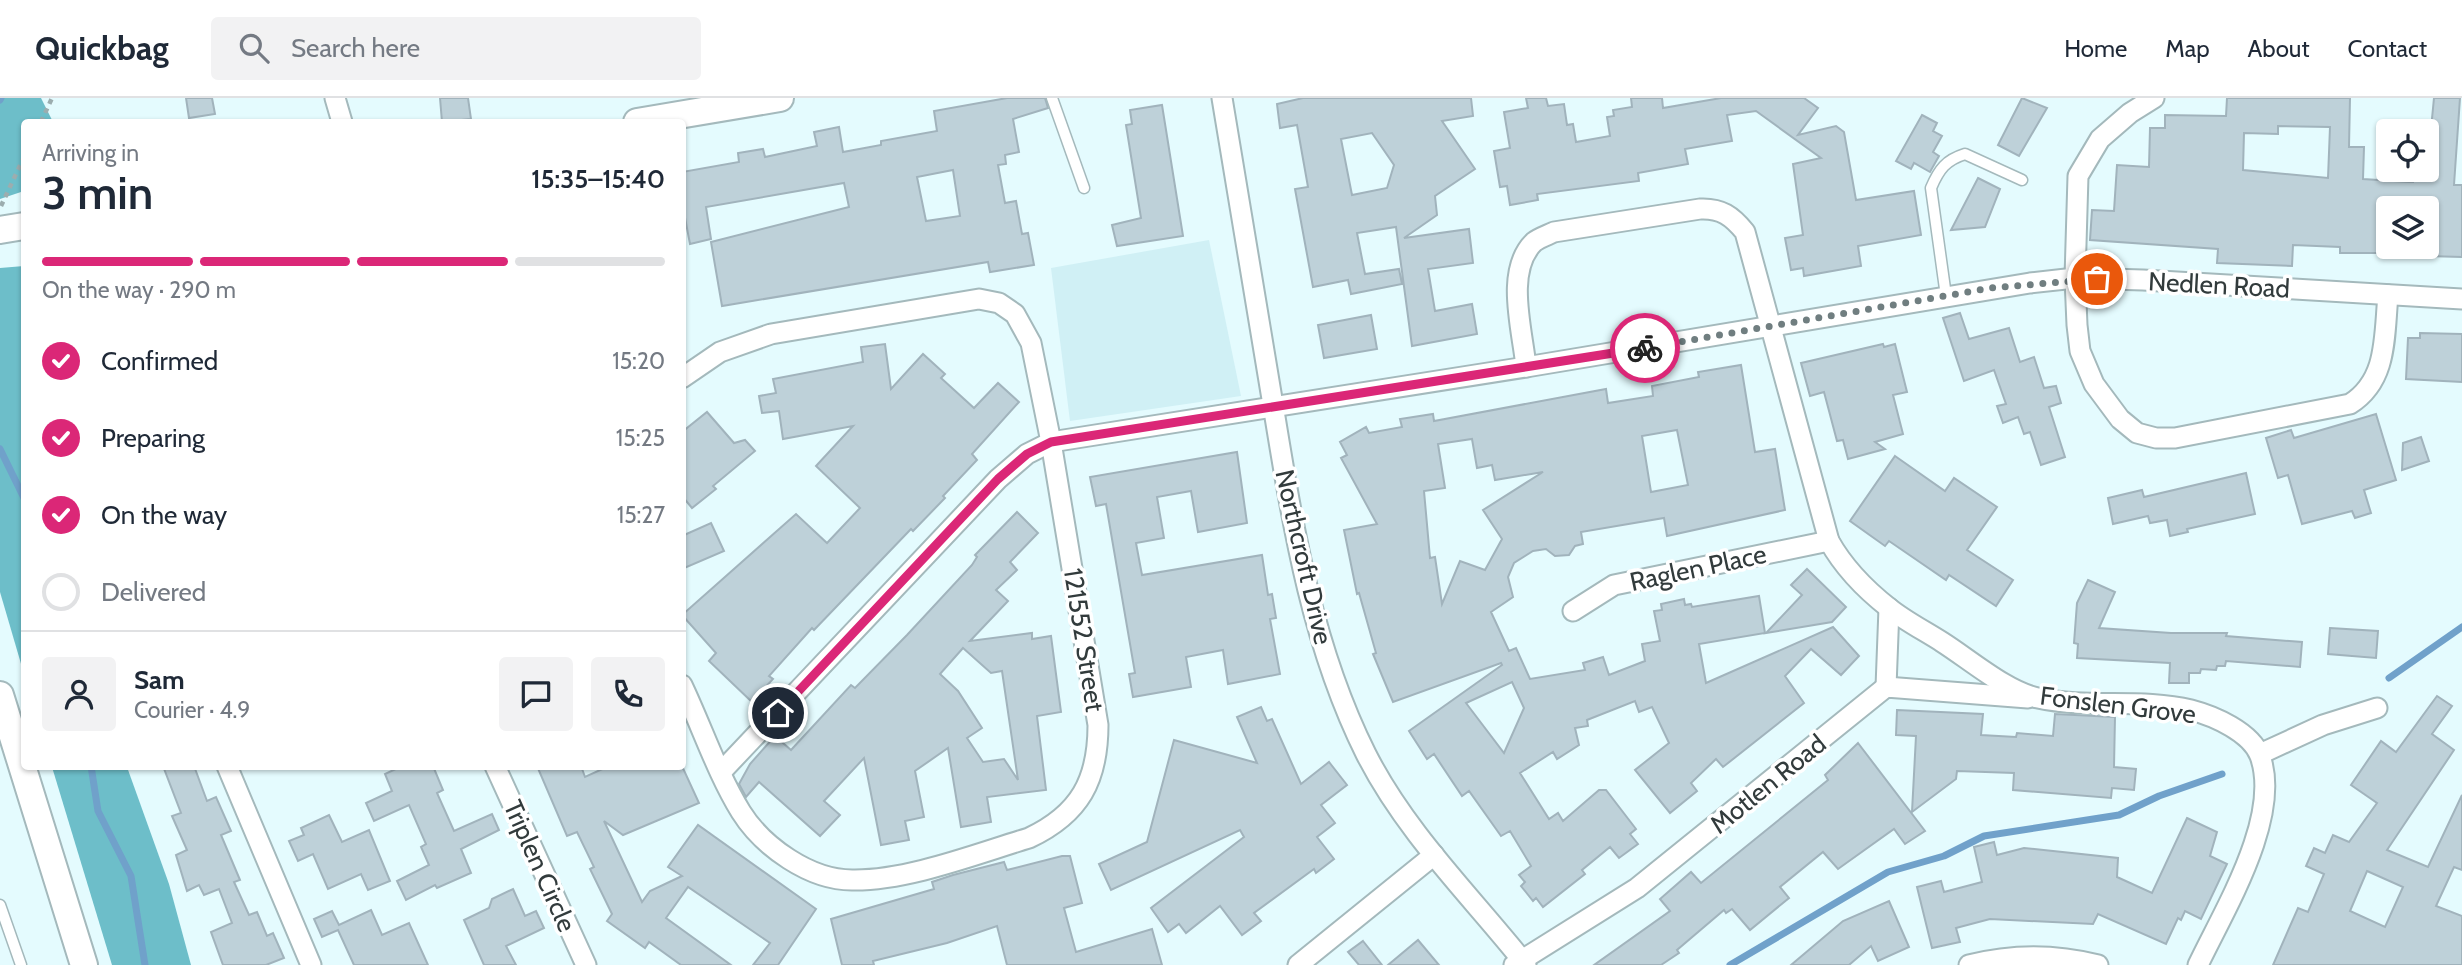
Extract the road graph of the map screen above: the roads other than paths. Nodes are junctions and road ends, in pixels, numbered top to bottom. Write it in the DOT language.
graph roads {
  1 [pos="335,98"];
  2 [pos="780,98"];
  3 [pos="1052,98"];
  4 [pos="1222,98"];
  5 [pos="2154,98"];
  6 [pos="727,103"];
  7 [pos="341,119"];
  8 [pos="651,119"];
  9 [pos="2022,180"];
  10 [pos="1084,188"];
  11 [pos="21,226"];
  12 [pos="0,230"];
  13 [pos="2075,278"];
  14 [pos="2388,295"];
  15 [pos="1946,296"];
  16 [pos="2462,299"];
  17 [pos="1770,327"];
  18 [pos="1527,368"];
  19 [pos="686,375"];
  20 [pos="1273,406"];
  21 [pos="1051,442"];
  22 [pos="1829,541"];
  23 [pos="1889,608"];
  24 [pos="1573,611"];
  25 [pos="1886,687"];
  26 [pos="686,694"];
  27 [pos="0,695"];
  28 [pos="2036,698"];
  29 [pos="2377,708"];
  30 [pos="2260,754"];
  31 [pos="21,762"];
  32 [pos="23,770"];
  33 [pos="229,770"];
  34 [pos="497,770"];
  35 [pos="722,771"];
  36 [pos="1434,855"];
  37 [pos="0,905"];
  38 [pos="1520,963"];
  39 [pos="21,965"];
  40 [pos="84,965"];
  41 [pos="311,965"];
  42 [pos="586,965"];
  43 [pos="1298,965"];
  44 [pos="1969,965"];
  45 [pos="2098,965"];
  46 [pos="2198,965"];
  1 -- 7 [label="street"];
  2 -- 6 [label="main road"];
  3 -- 10 [label="lane"];
  4 -- 20 [label="street, Northcroft Drive"];
  5 -- 13 [label="street"];
  6 -- 8 [label="main road"];
  9 -- 15 [label="lane"];
  11 -- 12 [label="main road"];
  13 -- 14 [label="street, Nedlen Road"];
  13 -- 14 [label="street"];
  13 -- 15 [label="street, Nedlen Road"];
  14 -- 16 [label="street, Nedlen Road"];
  15 -- 17 [label="street, Nedlen Road"];
  17 -- 18 [label="street, Nedlen Road"];
  17 -- 18 [label="street, Fonslen Grove"];
  17 -- 22 [label="street, Fonslen Grove"];
  18 -- 20 [label="street, Nedlen Road"];
  19 -- 21 [label="street, 121552 Street"];
  20 -- 21 [label="street, Nedlen Road"];
  20 -- 36 [label="street, Northcroft Drive"];
  21 -- 35 [label="street"];
  21 -- 35 [label="street, 121552 Street"];
  22 -- 23 [label="street, Fonslen Grove"];
  22 -- 24 [label="street, Raglen Place"];
  23 -- 25 [label="street"];
  23 -- 28 [label="street, Fonslen Grove"];
  25 -- 28 [label="street"];
  25 -- 38 [label="street, Motlen Road"];
  26 -- 35 [label="street, 121552 Street"];
  27 -- 31 [label="main road"];
  28 -- 30 [label="street, Fonslen Grove"];
  29 -- 30 [label="street"];
  30 -- 46 [label="street"];
  32 -- 40 [label="main road"];
  33 -- 41 [label="street"];
  34 -- 42 [label="street, Triplen Circle"];
  36 -- 38 [label="street, Northcroft Drive"];
  36 -- 43 [label="street"];
  37 -- 39 [label="lane"];
  44 -- 45 [label="street"];
}
